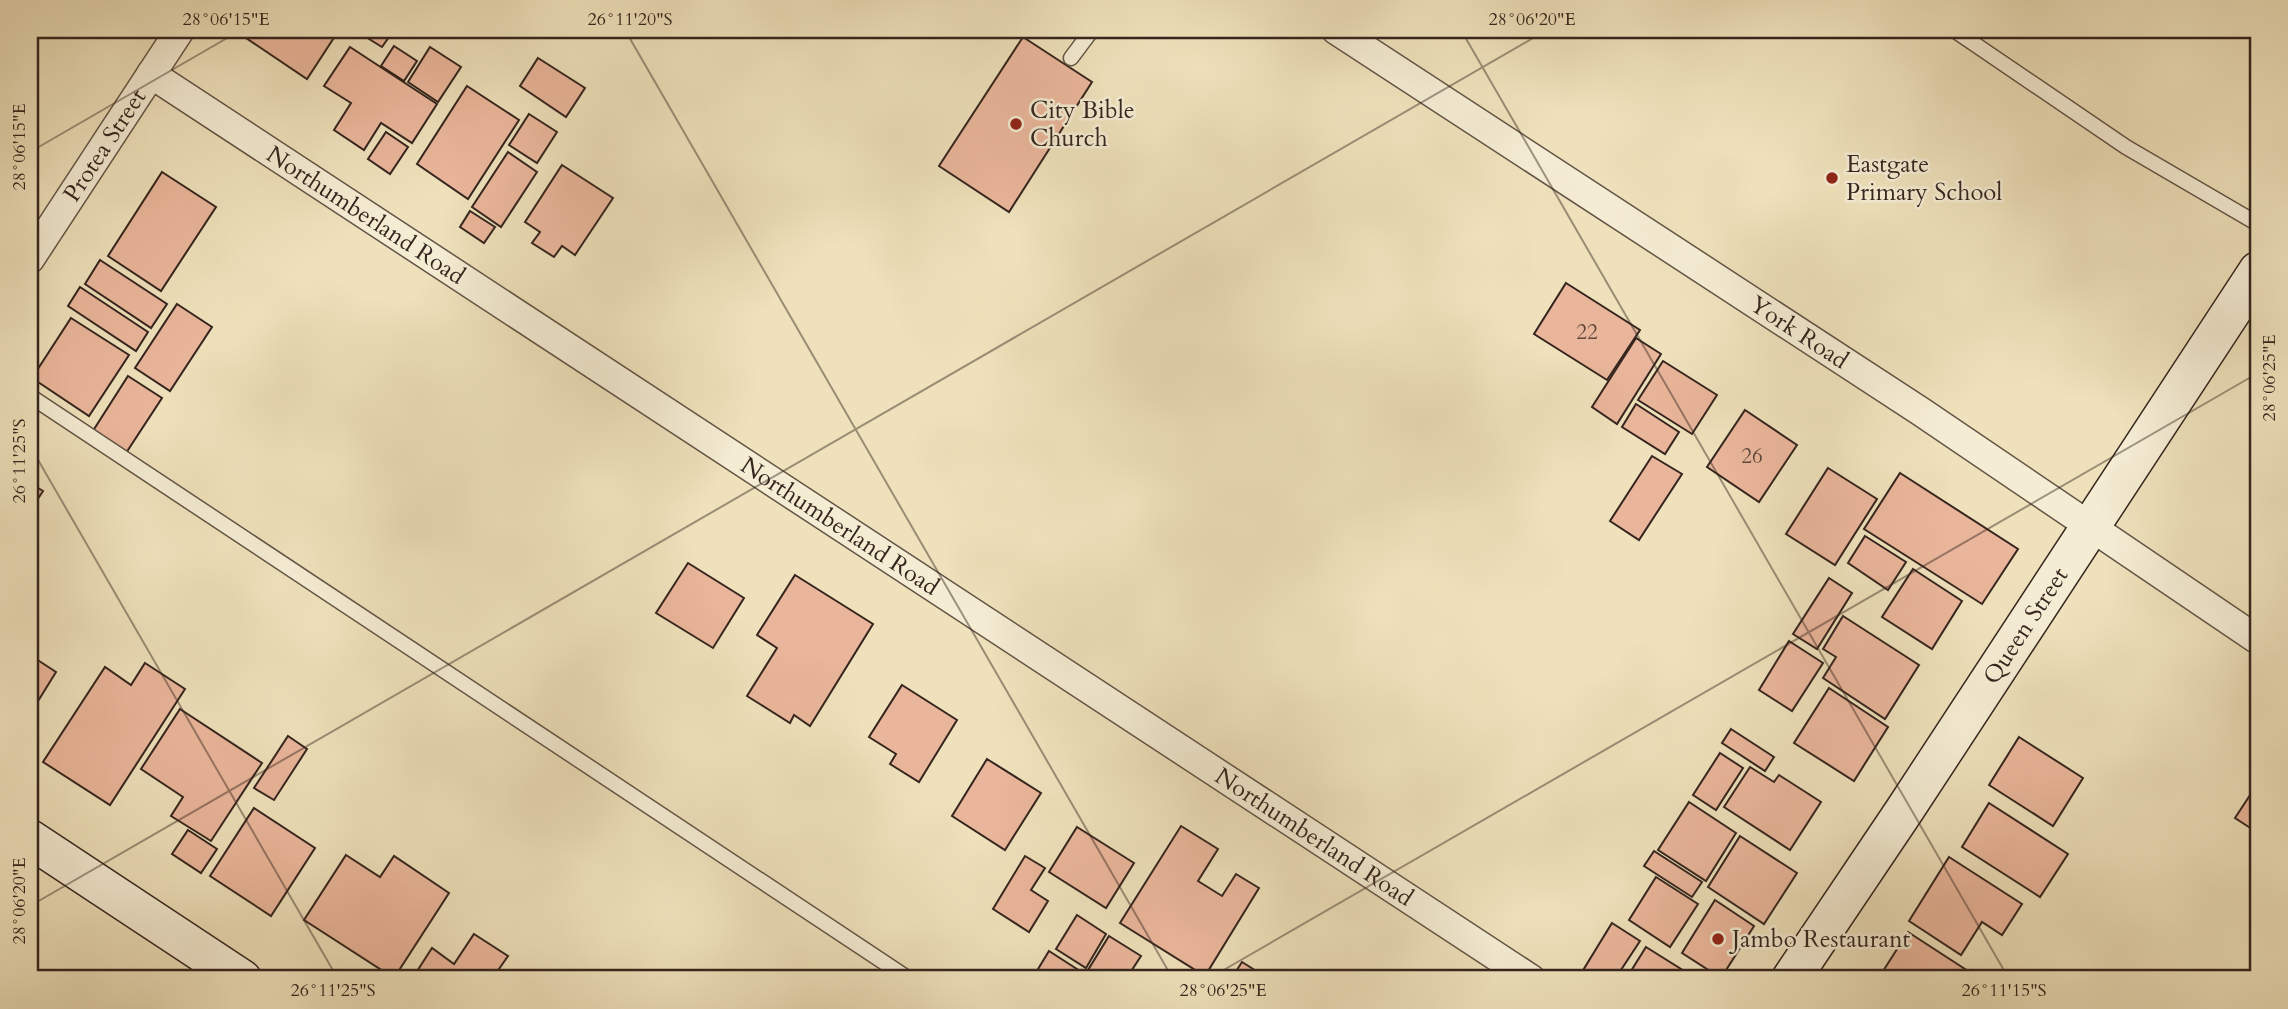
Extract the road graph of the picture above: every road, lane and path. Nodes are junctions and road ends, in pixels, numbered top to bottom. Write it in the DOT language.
graph roads {
  1 [pos="180,30"];
  2 [pos="1092,30"];
  3 [pos="1336,30"];
  4 [pos="1954,30"];
  5 [pos="1071,58"];
  6 [pos="151,74"];
  7 [pos="2258,224"];
  8 [pos="30,259"];
  9 [pos="2258,271"];
  10 [pos="30,396"];
  11 [pos="2091,527"];
  12 [pos="2258,640"];
  13 [pos="30,839"];
  14 [pos="242,979"];
  15 [pos="909,979"];
  16 [pos="1531,979"];
  17 [pos="1791,979"];
  1 -- 6 [label="street, Protea Street"];
  2 -- 5 [label="lane"];
  3 -- 11 [label="street, York Road"];
  4 -- 7 [label="lane"];
  6 -- 8 [label="street, Protea Street"];
  6 -- 16 [label="street, Northumberland Road"];
  9 -- 11 [label="main road, Queen Street"];
  10 -- 15 [label="lane"];
  11 -- 12 [label="street, York Road"];
  11 -- 17 [label="main road, Queen Street"];
  13 -- 14 [label="main road"];
}
